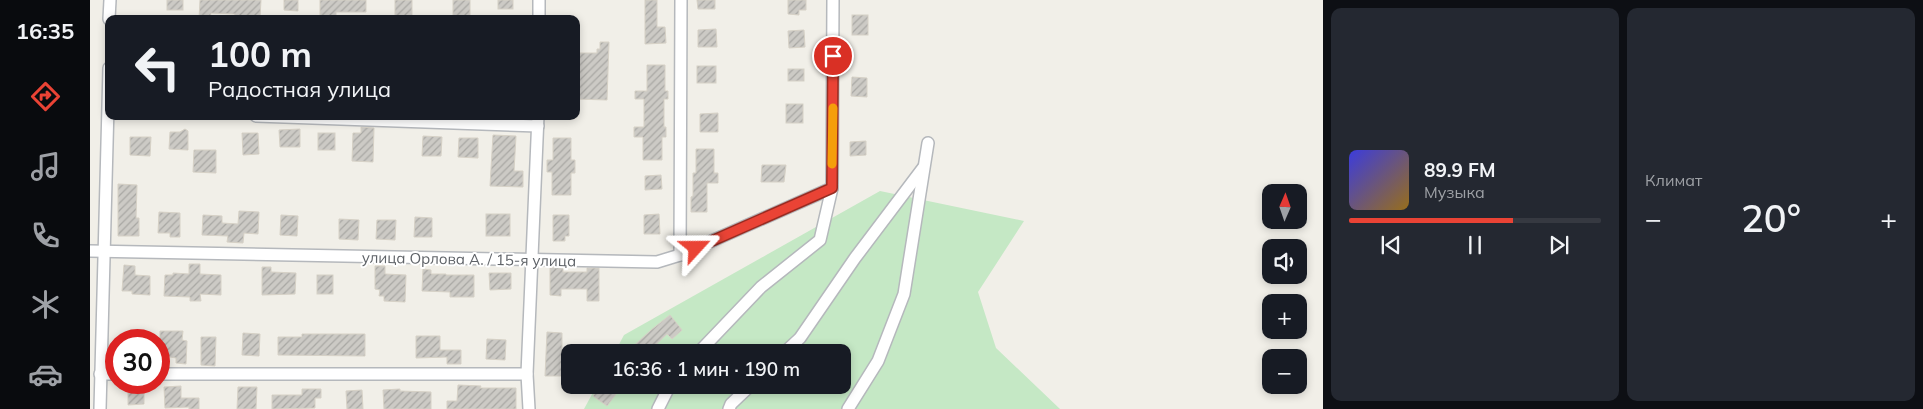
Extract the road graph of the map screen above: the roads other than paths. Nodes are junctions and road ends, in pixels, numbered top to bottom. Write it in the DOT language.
graph roads {
  1 [pos="110,0"];
  2 [pos="539,0"];
  3 [pos="681,0"];
  4 [pos="833,0"];
  5 [pos="109,15"];
  6 [pos="539,15"];
  7 [pos="108,120"];
  8 [pos="482,120"];
  9 [pos="538,121"];
  10 [pos="928,143"];
  11 [pos="925,166"];
  12 [pos="832,188"];
  13 [pos="90,251"];
  14 [pos="105,252"];
  15 [pos="680,255"];
  16 [pos="532,261"];
  17 [pos="707,344"];
  18 [pos="794,344"];
  19 [pos="100,374"];
  20 [pos="105,374"];
  21 [pos="170,374"];
  22 [pos="527,374"];
  23 [pos="666,394"];
  24 [pos="742,394"];
  25 [pos="100,409"];
  26 [pos="529,409"];
  27 [pos="658,409"];
  28 [pos="729,409"];
  29 [pos="848,409"];
  1 -- 5 [label="street"];
  2 -- 6 [label="street"];
  3 -- 15 [label="street"];
  4 -- 12 [label="street"];
  7 -- 14 [label="street"];
  8 -- 9 [label="street"];
  9 -- 16 [label="street"];
  10 -- 11 [label="street"];
  11 -- 18 [label="street"];
  11 -- 29 [label="street"];
  12 -- 15 [label="street, улица Орлова А. / 15-я улица"];
  12 -- 17 [label="street"];
  13 -- 14 [label="street, улица Орлова А. / 15-я улица"];
  14 -- 16 [label="street, улица Орлова А. / 15-я улица"];
  14 -- 19 [label="street"];
  15 -- 16 [label="street, улица Орлова А. / 15-я улица"];
  16 -- 22 [label="street"];
  19 -- 20 [label="street"];
  19 -- 25 [label="street"];
  21 -- 22 [label="street"];
  22 -- 26 [label="street"];
  23 -- 27 [label="street"];
  24 -- 28 [label="street"];
}
